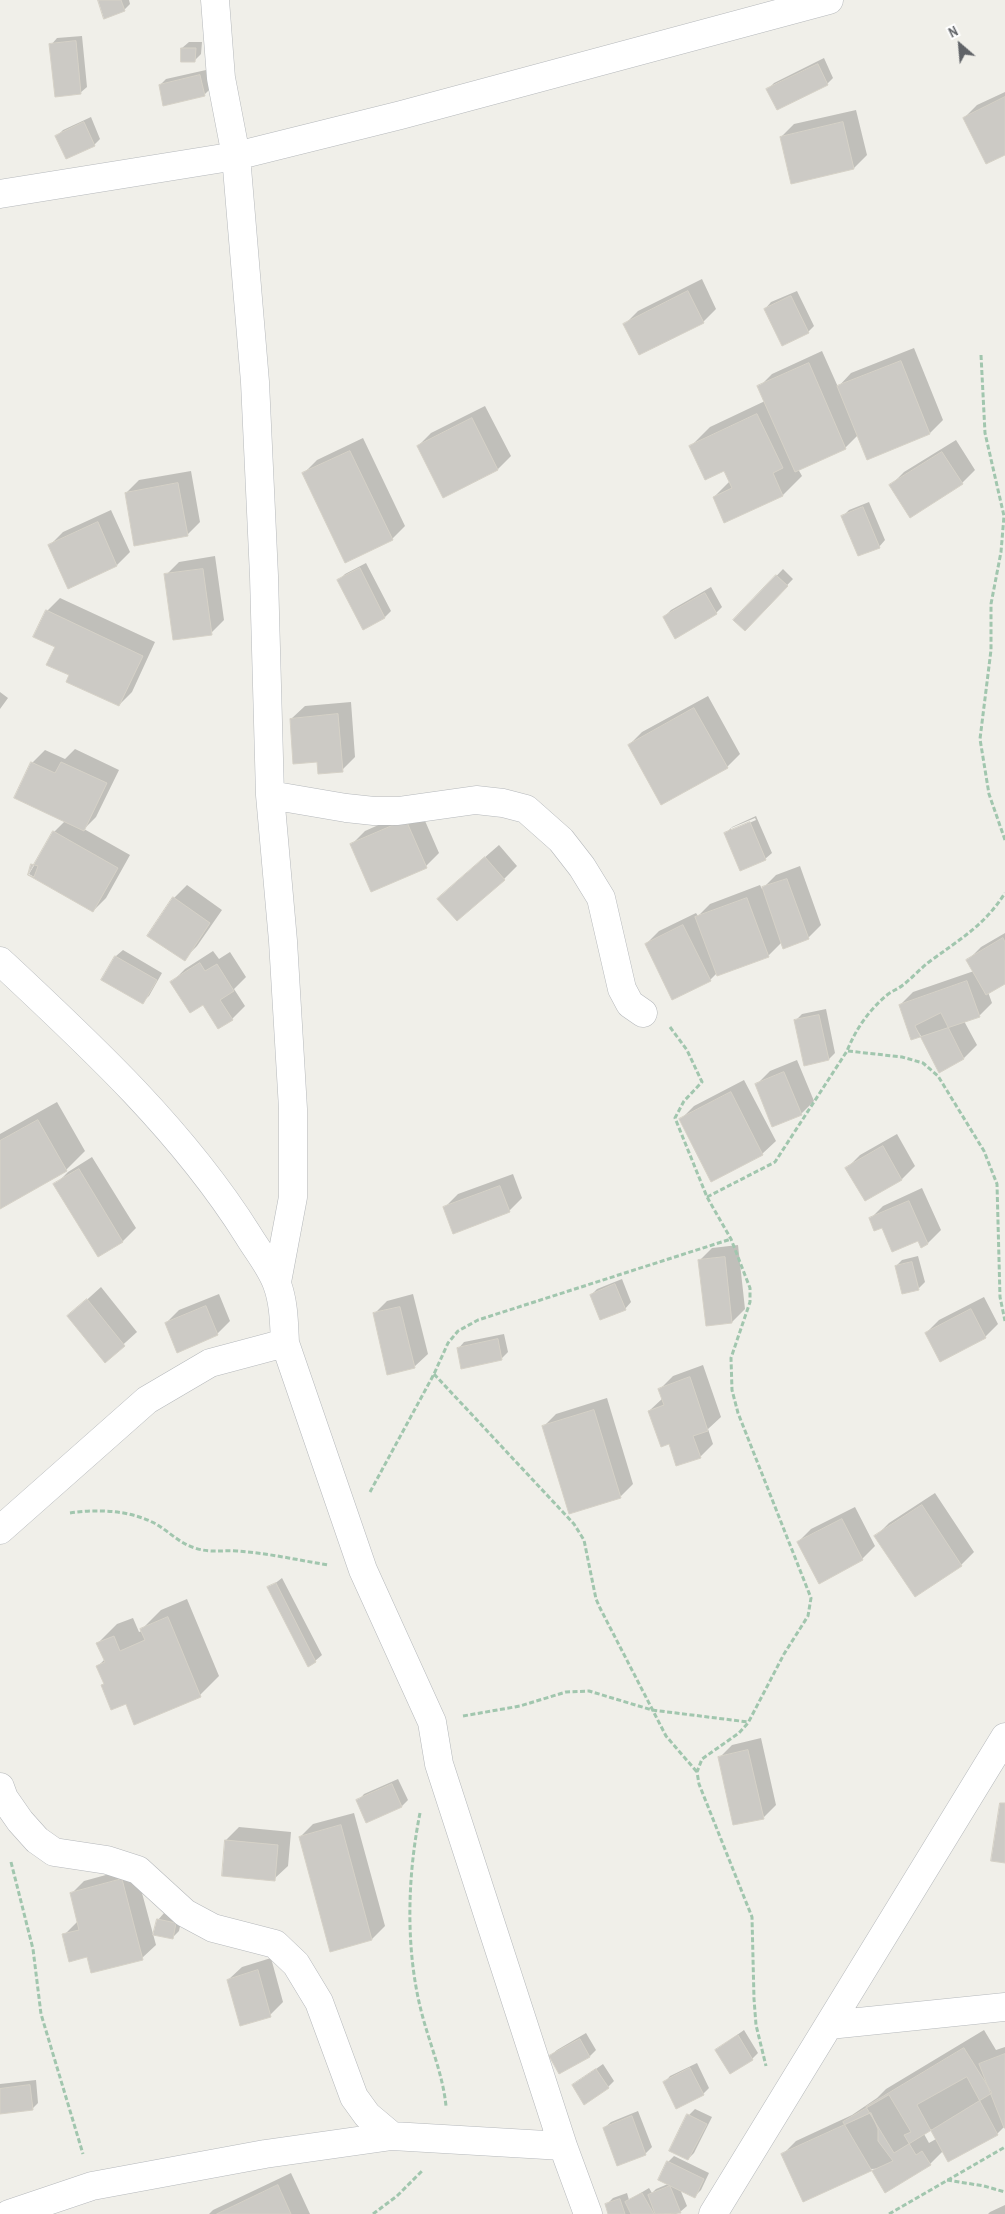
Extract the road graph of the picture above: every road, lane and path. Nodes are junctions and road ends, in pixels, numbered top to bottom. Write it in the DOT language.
graph roads {
  1 [pos="215,0"];
  2 [pos="829,0"];
  3 [pos="236,156"];
  4 [pos="0,194"];
  5 [pos="981,355"];
  6 [pos="270,795"];
  7 [pos="1005,840"];
  8 [pos="1005,893"];
  9 [pos="0,961"];
  10 [pos="643,1013"];
  11 [pos="847,1051"];
  12 [pos="706,1197"];
  13 [pos="731,1239"];
  14 [pos="277,1282"];
  15 [pos="1005,1320"];
  16 [pos="285,1343"];
  17 [pos="434,1374"];
  18 [pos="63,1514"];
  19 [pos="6,1522"];
  20 [pos="350,1530"];
  21 [pos="363,1570"];
  22 [pos="652,1710"];
  23 [pos="432,1722"];
  24 [pos="748,1722"];
  25 [pos="1005,1738"];
  26 [pos="439,1764"];
  27 [pos="697,1772"];
  28 [pos="0,1788"];
  29 [pos="10,1858"];
  30 [pos="1005,2007"];
  31 [pos="829,2025"];
  32 [pos="767,2071"];
  33 [pos="392,2136"];
  34 [pos="450,2139"];
  35 [pos="563,2146"];
  36 [pos="1005,2147"];
  37 [pos="947,2180"];
  38 [pos="92,2186"];
  39 [pos="1005,2192"];
  40 [pos="9,2214"];
  41 [pos="373,2214"];
  42 [pos="588,2214"];
  43 [pos="713,2214"];
  44 [pos="889,2214"];
  1 -- 3 [label="street"];
  2 -- 3 [label="street"];
  3 -- 4 [label="street"];
  3 -- 6 [label="street"];
  5 -- 7 [label="path"];
  6 -- 10 [label="street"];
  6 -- 14 [label="street"];
  8 -- 11 [label="path"];
  9 -- 14 [label="street"];
  10 -- 12 [label="path"];
  11 -- 12 [label="path"];
  11 -- 15 [label="path"];
  12 -- 13 [label="path"];
  13 -- 17 [label="path"];
  13 -- 24 [label="path"];
  14 -- 16 [label="street"];
  16 -- 19 [label="street"];
  16 -- 20 [label="street"];
  17 -- 20 [label="path"];
  17 -- 22 [label="path"];
  18 -- 21 [label="path"];
  20 -- 21 [label="street"];
  21 -- 23 [label="street"];
  22 -- 23 [label="path"];
  22 -- 24 [label="path"];
  22 -- 27 [label="path"];
  23 -- 26 [label="street"];
  24 -- 27 [label="path"];
  25 -- 31 [label="street"];
  26 -- 34 [label="path"];
  26 -- 35 [label="street"];
  27 -- 32 [label="path"];
  28 -- 33 [label="street"];
  29 -- 38 [label="path"];
  30 -- 31 [label="street"];
  31 -- 43 [label="street"];
  33 -- 34 [label="street"];
  33 -- 38 [label="street"];
  34 -- 35 [label="street"];
  34 -- 41 [label="path"];
  35 -- 42 [label="street"];
  36 -- 37 [label="path"];
  37 -- 39 [label="path"];
  37 -- 44 [label="path"];
  38 -- 40 [label="street"];
}
